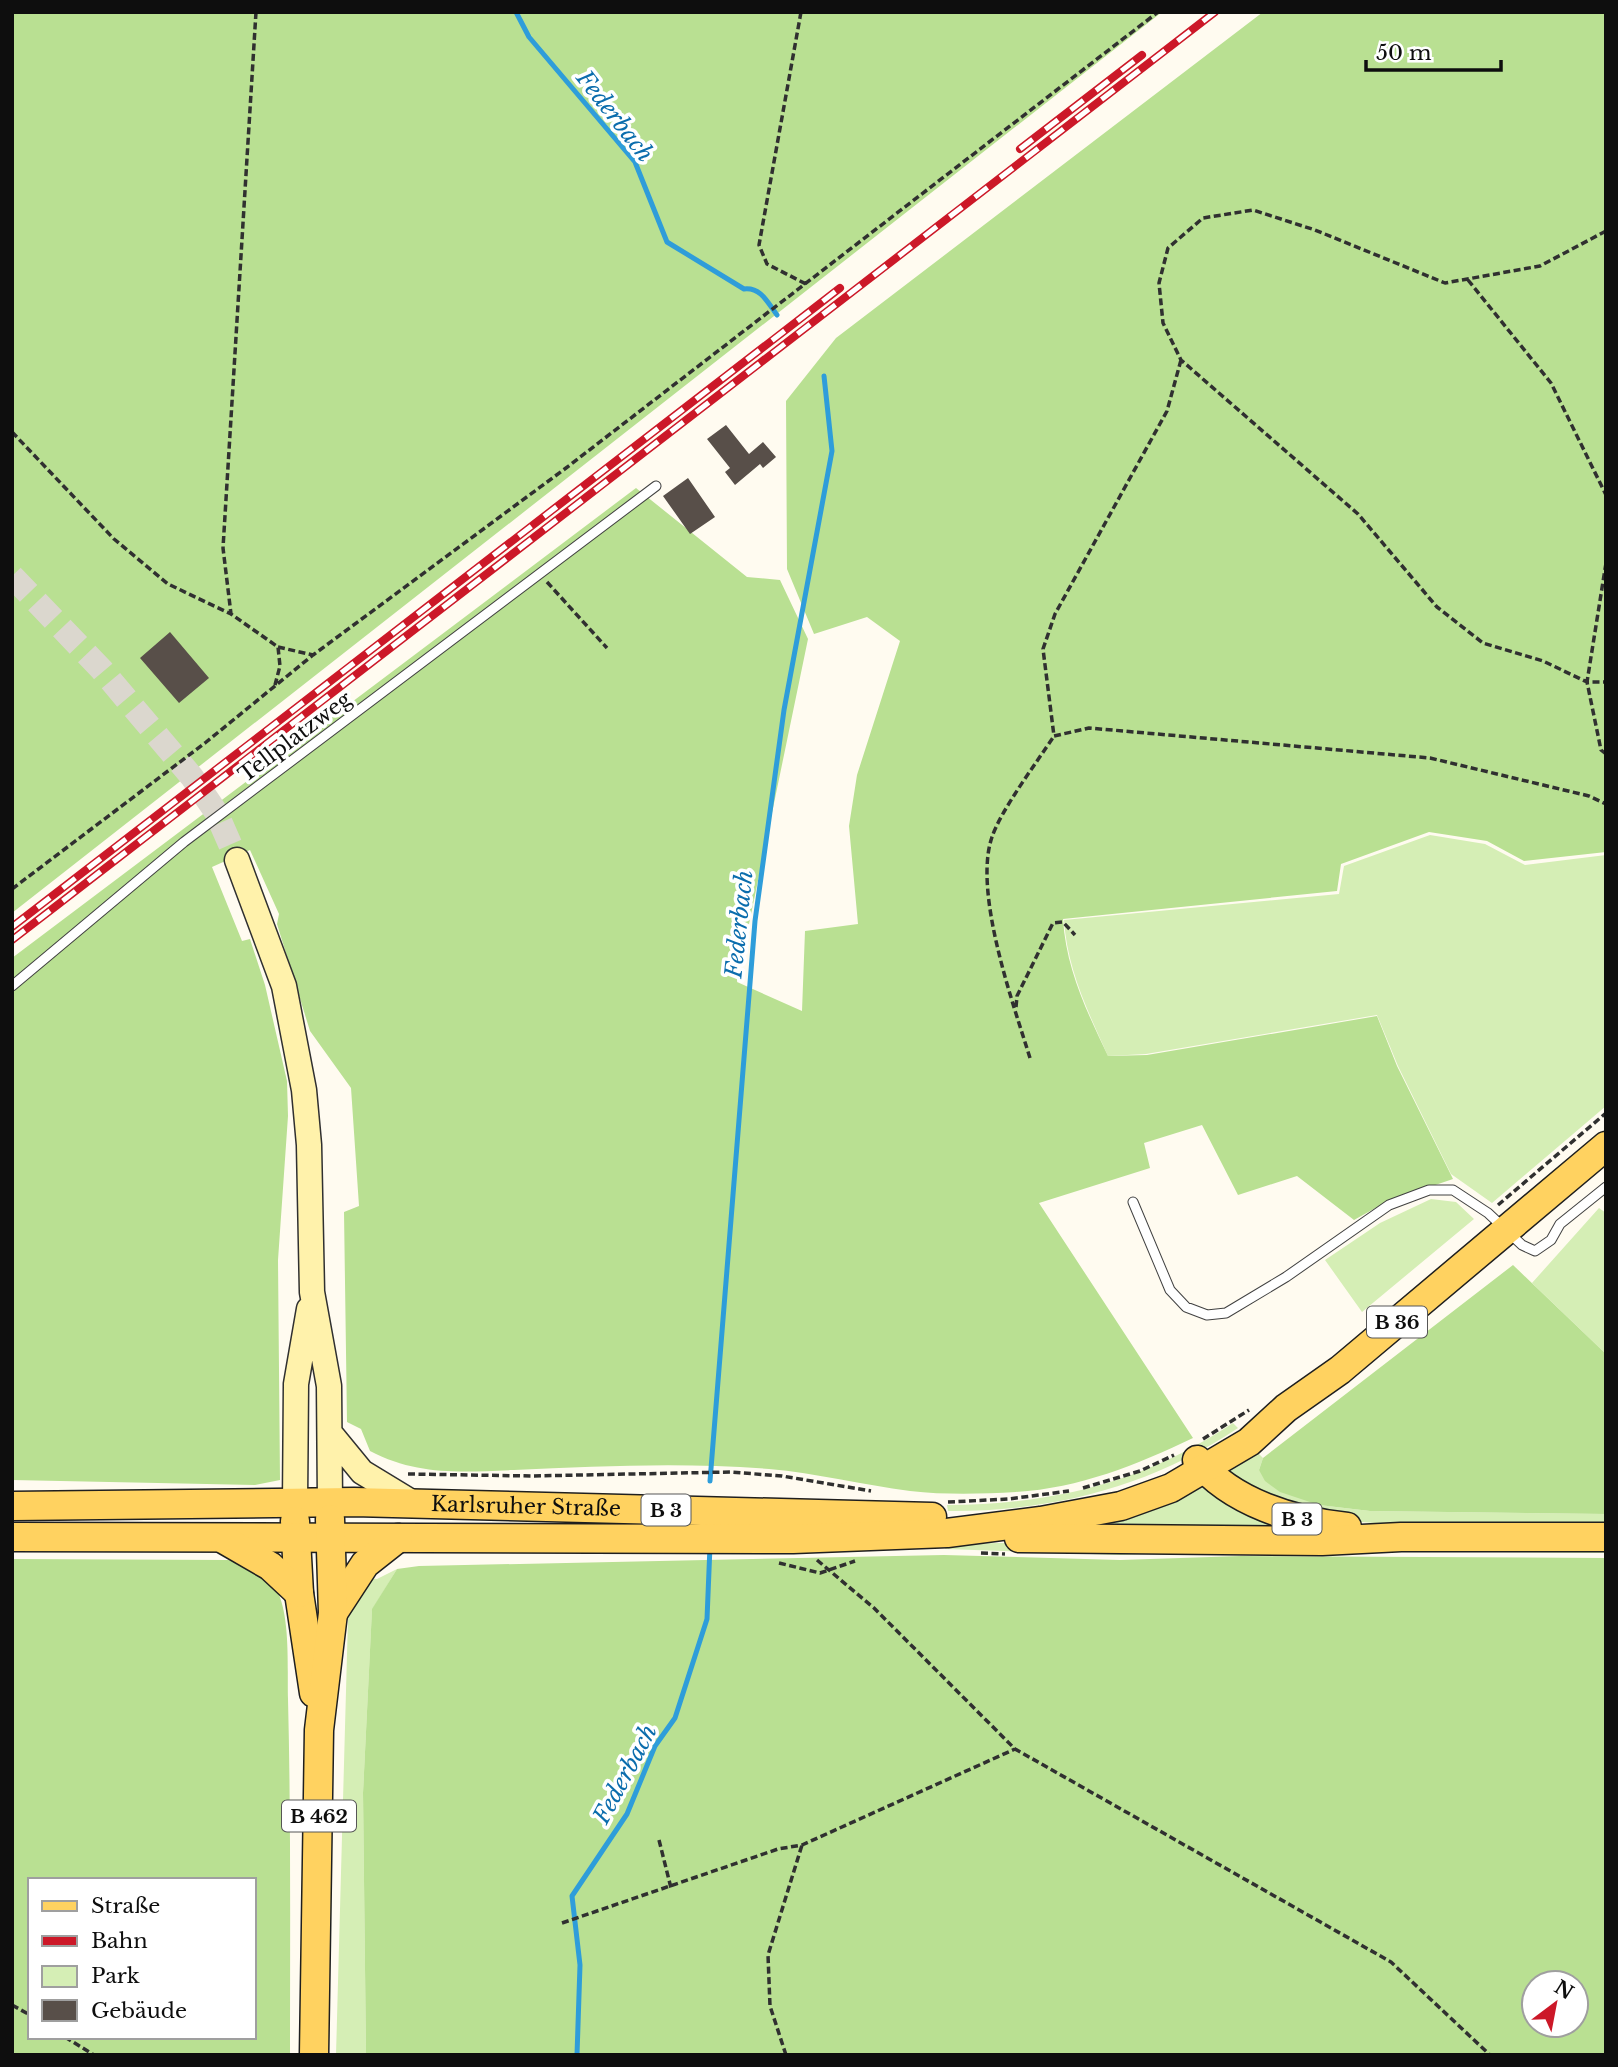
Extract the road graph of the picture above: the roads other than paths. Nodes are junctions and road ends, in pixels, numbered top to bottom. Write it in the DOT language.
graph roads {
  1 [pos="656,486"];
  2 [pos="237,860"];
  3 [pos="12,986"];
  4 [pos="1606,1146"];
  5 [pos="1606,1187"];
  6 [pos="1133,1202"];
  7 [pos="1504,1231"];
  8 [pos="312,1292"];
  9 [pos="330,1433"];
  10 [pos="1195,1456"];
  11 [pos="295,1503"];
  12 [pos="330,1503"];
  13 [pos="413,1503"];
  14 [pos="12,1506"];
  15 [pos="947,1533"];
  16 [pos="12,1537"];
  17 [pos="1401,1537"];
  18 [pos="1606,1537"];
  19 [pos="220,1538"];
  20 [pos="398,1538"];
  21 [pos="296,1539"];
  22 [pos="331,1539"];
  23 [pos="299,1593"];
  24 [pos="333,1613"];
  25 [pos="319,1730"];
  26 [pos="314,2055"];
  1 -- 3 [label="lane, Tellplatzweg"];
  2 -- 8 [label="main road"];
  4 -- 7 [label="main road, B 36"];
  5 -- 7 [label="lane"];
  6 -- 7 [label="lane"];
  7 -- 10 [label="main road, B 36"];
  8 -- 9 [label="main road"];
  8 -- 11 [label="main road"];
  9 -- 12 [label="main road"];
  9 -- 13 [label="main road"];
  10 -- 13 [label="main road, Karlsruher Straße / B 3"];
  10 -- 15 [label="main road, B 36"];
  10 -- 17 [label="main road, B 3"];
  11 -- 12 [label="main road, Karlsruher Straße / B 3"];
  11 -- 14 [label="main road, Karlsruher Straße / B 3"];
  11 -- 21 [label="main road, B 462"];
  12 -- 13 [label="main road, Karlsruher Straße / B 3"];
  12 -- 22 [label="main road, B 462"];
  15 -- 17 [label="main road, B 3"];
  15 -- 20 [label="main road, B 3"];
  16 -- 19 [label="main road, B 3"];
  17 -- 18 [label="main road, B 3"];
  19 -- 21 [label="main road, B 3"];
  19 -- 23 [label="main road"];
  20 -- 22 [label="main road, B 3"];
  20 -- 24 [label="main road"];
  21 -- 22 [label="main road, B 3"];
  21 -- 23 [label="main road, B 462"];
  22 -- 24 [label="main road, B 462"];
  23 -- 25 [label="main road, B 462"];
  24 -- 25 [label="main road, B 462"];
  25 -- 26 [label="main road, B 462"];
}
